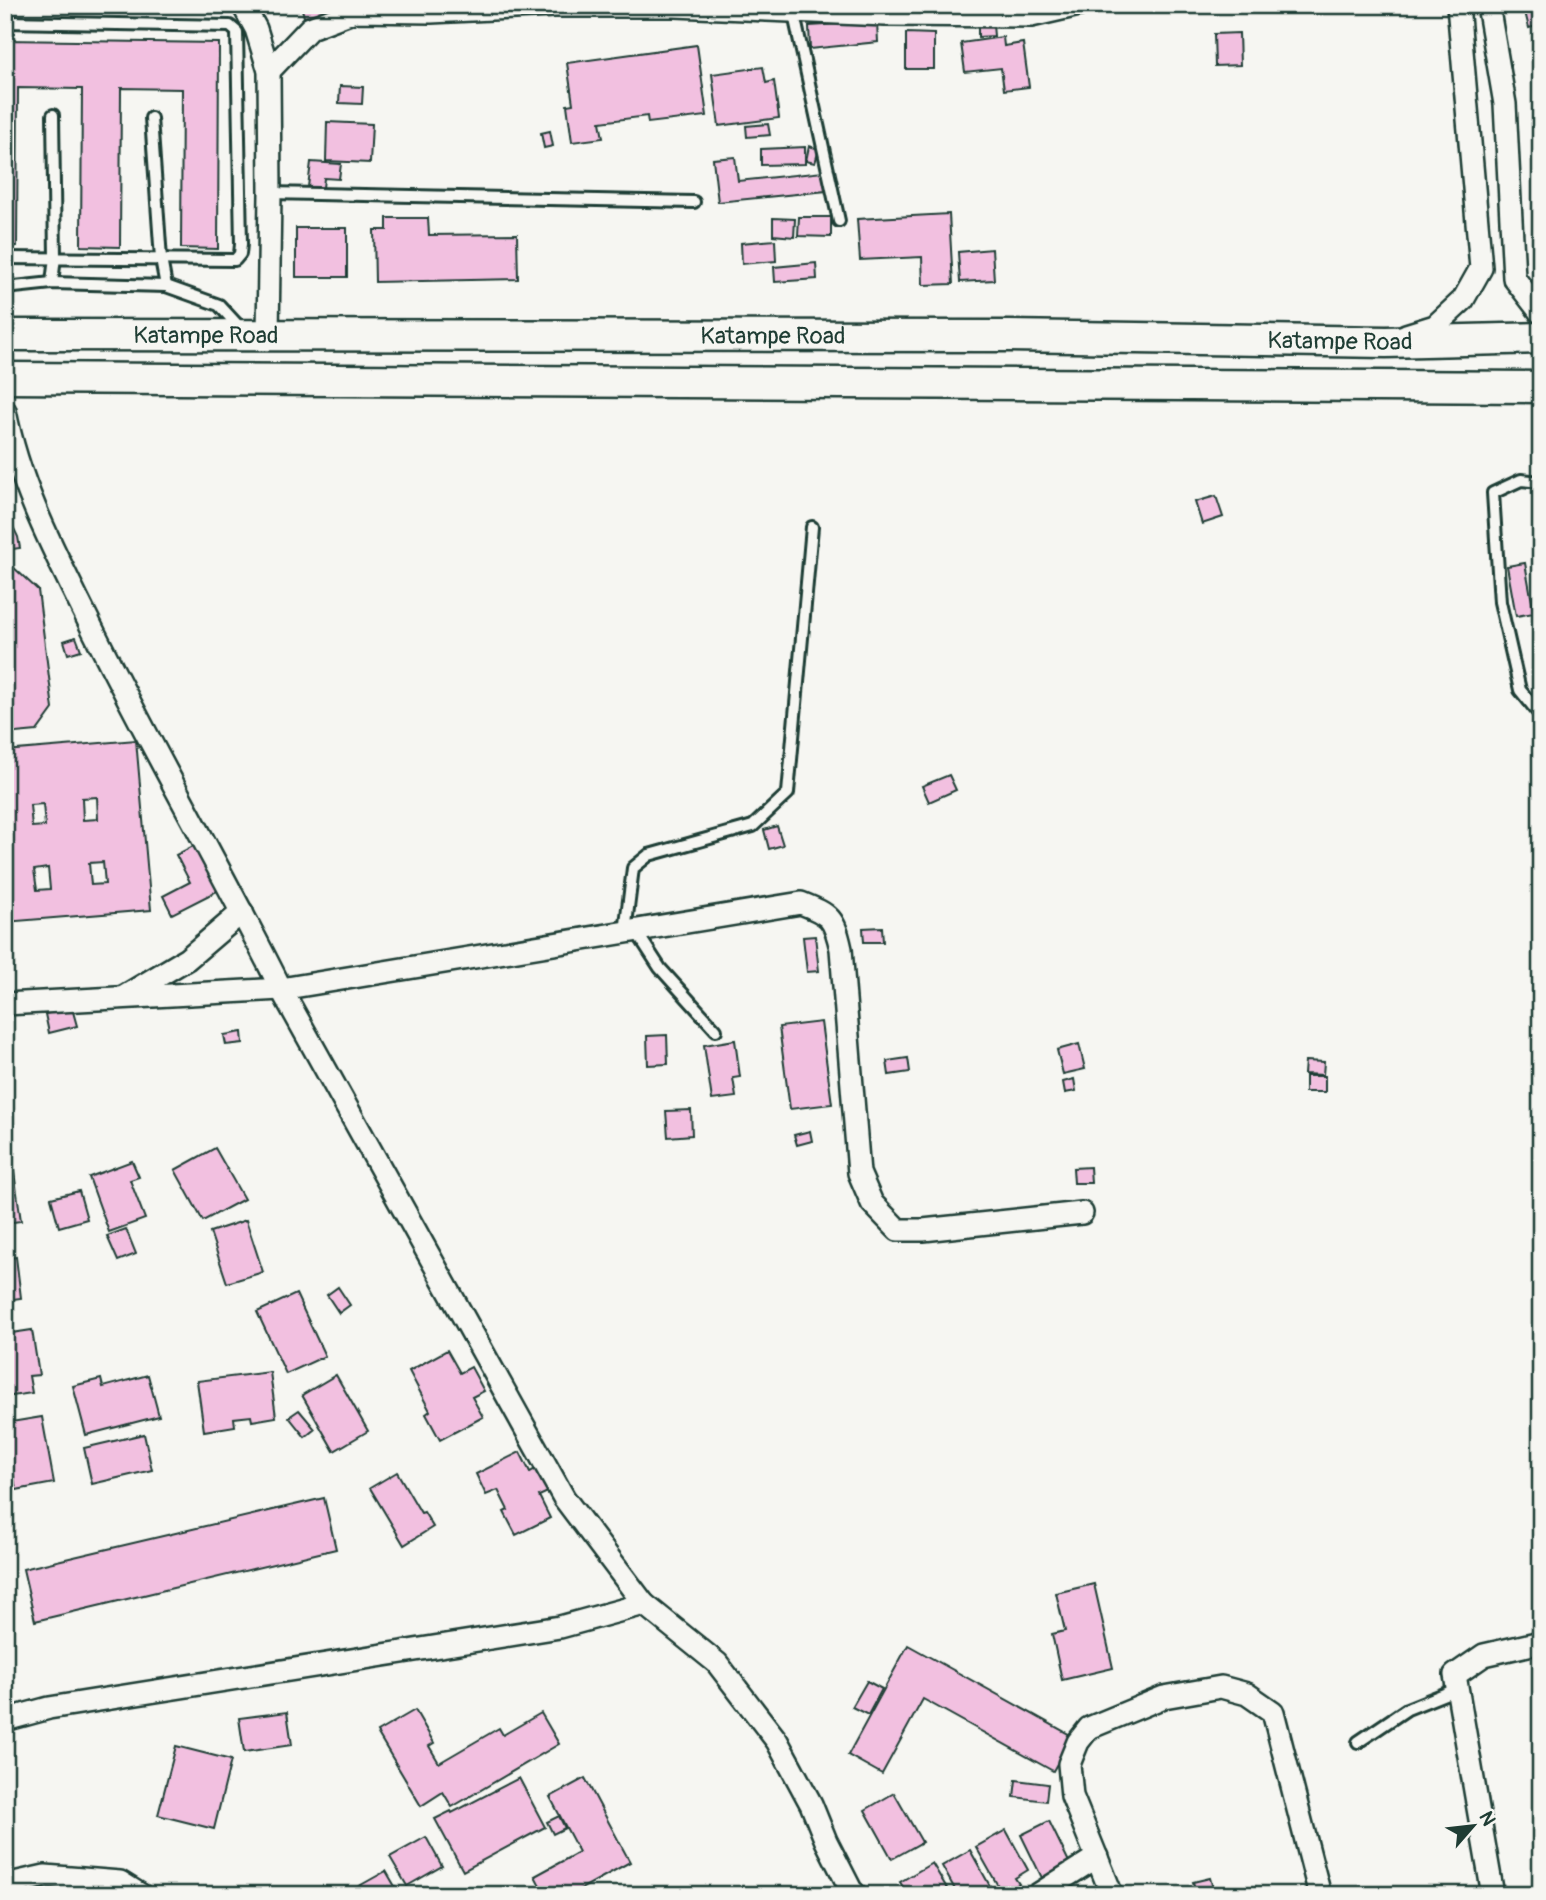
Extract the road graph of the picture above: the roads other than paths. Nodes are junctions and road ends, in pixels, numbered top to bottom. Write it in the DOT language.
graph roads {
  1 [pos="243,5"];
  2 [pos="1079,5"];
  3 [pos="1458,5"];
  4 [pos="1488,5"];
  5 [pos="675,6"];
  6 [pos="479,7"];
  7 [pos="793,10"];
  8 [pos="886,10"];
  9 [pos="5,22"];
  10 [pos="269,71"];
  11 [pos="53,115"];
  12 [pos="151,118"];
  13 [pos="270,193"];
  14 [pos="694,202"];
  15 [pos="839,221"];
  16 [pos="55,257"];
  17 [pos="5,258"];
  18 [pos="161,259"];
  19 [pos="52,283"];
  20 [pos="166,286"];
  21 [pos="5,288"];
  22 [pos="1541,313"];
  23 [pos="5,335"];
  24 [pos="257,336"];
  25 [pos="1541,338"];
  26 [pos="1386,342"];
  27 [pos="5,378"];
  28 [pos="1541,387"];
  29 [pos="5,411"];
  30 [pos="1541,482"];
  31 [pos="812,527"];
  32 [pos="1541,716"];
  33 [pos="242,912"];
  34 [pos="630,932"];
  35 [pos="281,989"];
  36 [pos="121,998"];
  37 [pos="5,1004"];
  38 [pos="716,1030"];
  39 [pos="1082,1213"];
  40 [pos="644,1604"];
  41 [pos="1541,1642"];
  42 [pos="1457,1689"];
  43 [pos="5,1720"];
  44 [pos="1358,1742"];
  45 [pos="1097,1857"];
  46 [pos="5,1885"];
  47 [pos="141,1895"];
  48 [pos="856,1895"];
  49 [pos="1037,1895"];
  50 [pos="1112,1895"];
  51 [pos="1320,1895"];
  52 [pos="1493,1895"];
  1 -- 10 [label="street"];
  2 -- 8 [label="street"];
  3 -- 26 [label="street"];
  4 -- 22 [label="street"];
  5 -- 6 [label="street"];
  5 -- 7 [label="street"];
  6 -- 10 [label="street"];
  7 -- 8 [label="street"];
  7 -- 15 [label="lane"];
  9 -- 18 [label="lane"];
  10 -- 13 [label="street"];
  11 -- 16 [label="lane"];
  12 -- 18 [label="lane"];
  13 -- 14 [label="lane"];
  13 -- 24 [label="street"];
  16 -- 17 [label="lane"];
  16 -- 18 [label="lane"];
  16 -- 19 [label="lane"];
  18 -- 20 [label="lane"];
  19 -- 20 [label="lane"];
  19 -- 21 [label="lane"];
  20 -- 24 [label="lane"];
  23 -- 24 [label="main road, Katampe Road"];
  24 -- 26 [label="main road, Katampe Road"];
  25 -- 26 [label="main road, Katampe Road"];
  27 -- 28 [label="main road, Katampe Road"];
  29 -- 33 [label="street"];
  30 -- 32 [label="lane"];
  31 -- 34 [label="lane"];
  33 -- 35 [label="street"];
  33 -- 36 [label="street"];
  34 -- 35 [label="street"];
  34 -- 38 [label="lane"];
  34 -- 39 [label="street"];
  35 -- 36 [label="street"];
  35 -- 40 [label="street"];
  36 -- 37 [label="street"];
  40 -- 43 [label="street"];
  40 -- 48 [label="street"];
  41 -- 42 [label="street"];
  42 -- 44 [label="lane"];
  42 -- 52 [label="street"];
  45 -- 49 [label="street"];
  45 -- 50 [label="street"];
  45 -- 51 [label="street"];
  46 -- 47 [label="street"];
}
